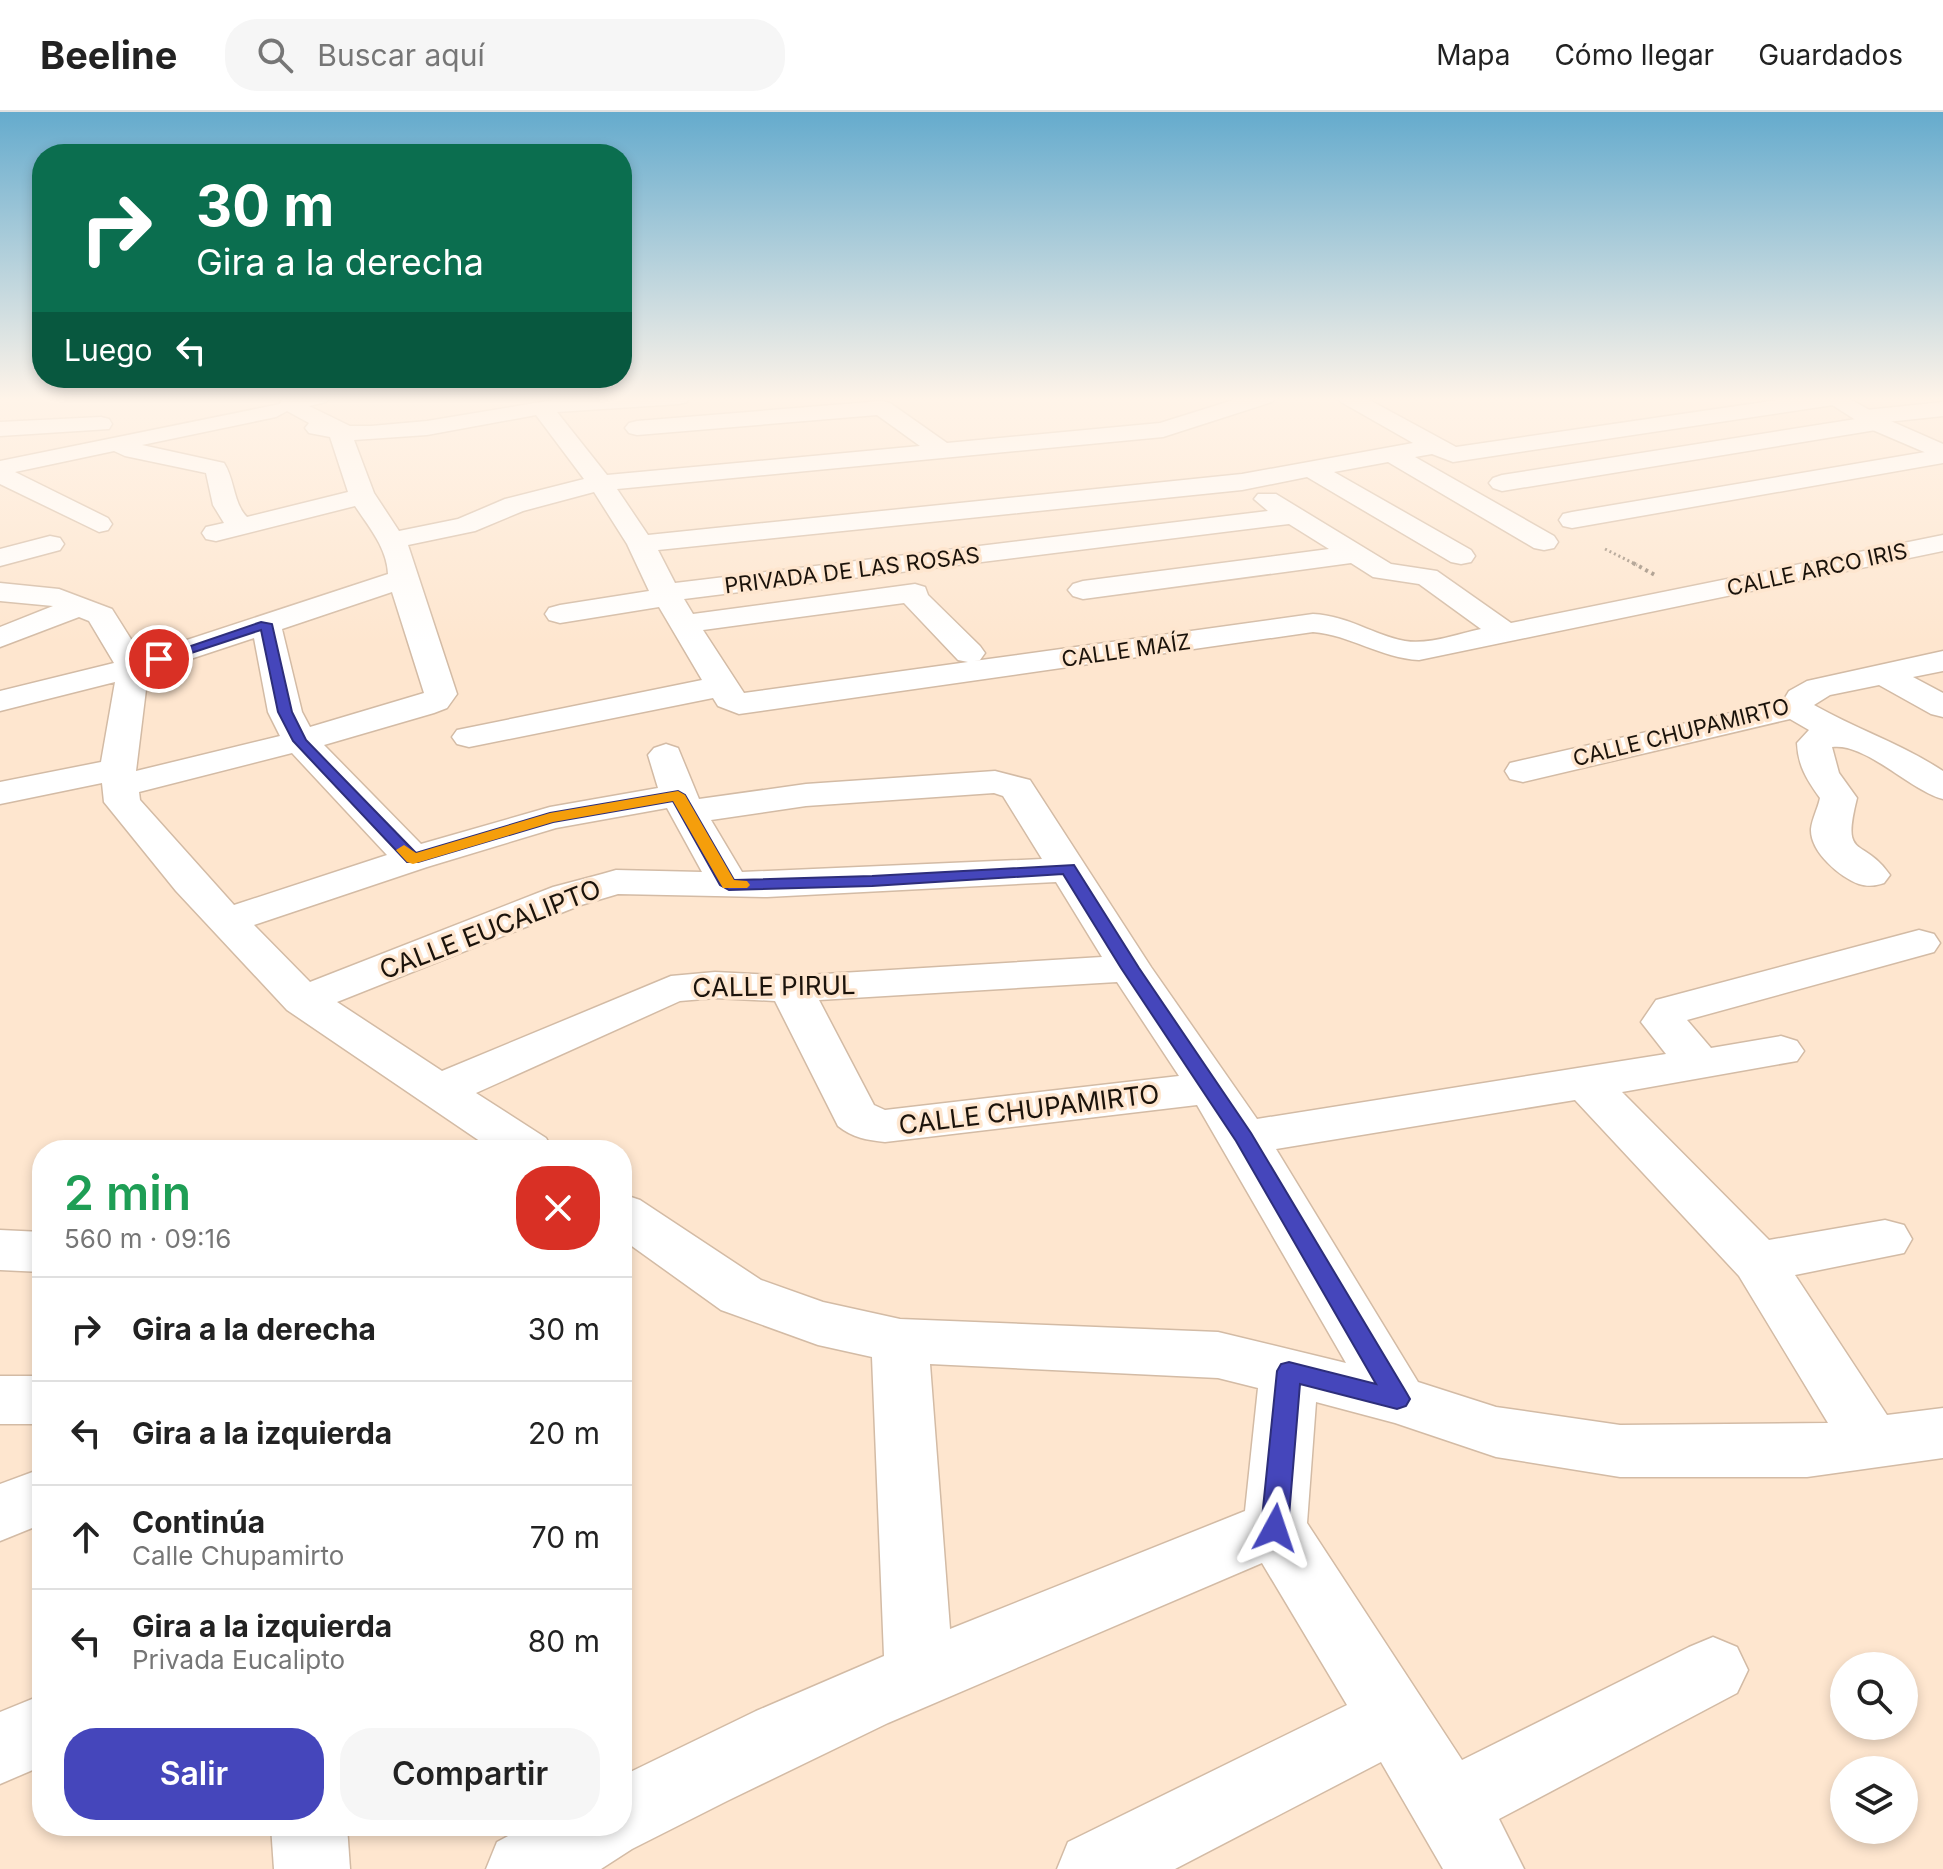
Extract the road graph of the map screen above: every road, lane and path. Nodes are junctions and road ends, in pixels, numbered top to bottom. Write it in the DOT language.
graph roads {
  1 [pos="10,479"];
  2 [pos="218,479"];
  3 [pos="356,479"];
  4 [pos="580,479"];
  5 [pos="596,479"];
  6 [pos="1260,479"];
  7 [pos="1328,479"];
  8 [pos="1436,479"];
  9 [pos="1495,479"];
  10 [pos="1525,479"];
  11 [pos="1803,479"];
  12 [pos="1115,481"];
  13 [pos="1242,482"];
  14 [pos="1502,483"];
  15 [pos="362,496"];
  16 [pos="1292,516"];
  17 [pos="1572,520"];
  18 [pos="99,524"];
  19 [pos="243,527"];
  20 [pos="216,533"];
  21 [pos="635,536"];
  22 [pos="390,541"];
  23 [pos="1601,541"];
  24 [pos="1544,542"];
  25 [pos="1943,543"];
  26 [pos="50,544"];
  27 [pos="1039,548"];
  28 [pos="1355,554"];
  29 [pos="1461,556"];
  30 [pos="0,558"];
  31 [pos="402,579"];
  32 [pos="942,589"];
  33 [pos="0,592"];
  34 [pos="911,594"];
  35 [pos="1692,594"];
  36 [pos="666,595"];
  37 [pos="80,606"];
  38 [pos="560,614"];
  39 [pos="266,624"];
  40 [pos="683,624"];
  41 [pos="1506,633"];
  42 [pos="0,638"];
  43 [pos="969,653"];
  44 [pos="1943,661"];
  45 [pos="133,668"];
  46 [pos="1882,673"];
  47 [pos="731,695"];
  48 [pos="0,701"];
  49 [pos="435,701"];
  50 [pos="1943,707"];
  51 [pos="1795,708"];
  52 [pos="1841,735"];
  53 [pos="300,741"];
  54 [pos="666,755"];
  55 [pos="1523,771"];
  56 [pos="119,777"];
  57 [pos="1943,788"];
  58 [pos="0,793"];
  59 [pos="683,804"];
  60 [pos="413,859"];
  61 [pos="1068,869"];
  62 [pos="1870,875"];
  63 [pos="729,885"];
  64 [pos="227,921"];
  65 [pos="1919,943"];
  66 [pos="1130,968"];
  67 [pos="791,989"];
  68 [pos="303,1000"];
  69 [pos="1781,1051"];
  70 [pos="1700,1065"];
  71 [pos="1585,1082"];
  72 [pos="1211,1088"];
  73 [pos="438,1091"];
  74 [pos="1244,1138"];
  75 [pos="513,1140"];
  76 [pos="632,1220"];
  77 [pos="1885,1239"];
  78 [pos="0,1250"];
  79 [pos="32,1252"];
  80 [pos="1758,1262"];
  81 [pos="900,1341"];
  82 [pos="1289,1371"];
  83 [pos="1397,1399"];
  84 [pos="0,1400"];
  85 [pos="32,1400"];
  86 [pos="1943,1433"];
  87 [pos="1873,1444"];
  88 [pos="1275,1528"];
  89 [pos="1713,1670"];
  90 [pos="919,1675"];
  91 [pos="1395,1718"];
  92 [pos="32,1734"];
  93 [pos="0,1748"];
  94 [pos="1448,1806"];
  95 [pos="632,1811"];
  96 [pos="310,1836"];
  97 [pos="585,1836"];
  98 [pos="312,1869"];
  99 [pos="524,1869"];
  100 [pos="1095,1869"];
  101 [pos="1486,1869"];
  1 -- 18 [label="street"];
  2 -- 19 [label="street"];
  3 -- 15 [label="street"];
  4 -- 22 [label="street"];
  5 -- 21 [label="street"];
  6 -- 13 [label="street"];
  7 -- 29 [label="street"];
  8 -- 24 [label="street"];
  9 -- 14 [label="street"];
  10 -- 14 [label="street"];
  11 -- 17 [label="street"];
  12 -- 21 [label="street"];
  13 -- 16 [label="street"];
  13 -- 21 [label="street"];
  14 -- 17 [label="street"];
  15 -- 19 [label="street"];
  15 -- 22 [label="street"];
  16 -- 27 [label="street"];
  16 -- 28 [label="street"];
  17 -- 23 [label="street"];
  19 -- 20 [label="street"];
  21 -- 36 [label="street"];
  22 -- 31 [label="street"];
  23 -- 35 [label="path, CALLE ARCO IRIS"];
  25 -- 35 [label="street, CALLE ARCO IRIS"];
  26 -- 30 [label="street"];
  27 -- 28 [label="street"];
  27 -- 36 [label="street, PRIVADA DE LAS ROSAS"];
  28 -- 41 [label="street"];
  31 -- 39 [label="street"];
  31 -- 49 [label="street"];
  32 -- 34 [label="street"];
  33 -- 37 [label="street"];
  34 -- 40 [label="street"];
  34 -- 43 [label="street"];
  35 -- 41 [label="street, CALLE ARCO IRIS"];
  36 -- 38 [label="street, PRIVADA DE LAS ROSAS"];
  36 -- 40 [label="street"];
  37 -- 42 [label="street"];
  37 -- 45 [label="street"];
  39 -- 45 [label="street"];
  39 -- 53 [label="street"];
  40 -- 47 [label="street"];
  41 -- 47 [label="street, CALLE MAÍZ"];
  44 -- 46 [label="street, CALLE CHUPAMIRTO"];
  45 -- 48 [label="street"];
  45 -- 56 [label="street"];
  46 -- 50 [label="street"];
  46 -- 51 [label="street, CALLE CHUPAMIRTO"];
  47 -- 49 [label="street, CALLE MAÍZ"];
  49 -- 53 [label="street"];
  51 -- 52 [label="street"];
  51 -- 55 [label="street, CALLE CHUPAMIRTO"];
  52 -- 57 [label="street"];
  52 -- 62 [label="street"];
  53 -- 56 [label="street"];
  53 -- 60 [label="street"];
  54 -- 59 [label="street"];
  56 -- 58 [label="street"];
  56 -- 64 [label="street"];
  59 -- 60 [label="street"];
  59 -- 61 [label="street, CALLE CHUPAMIRTO"];
  59 -- 63 [label="street"];
  60 -- 64 [label="street"];
  61 -- 63 [label="street, CALLE EUCALIPTO"];
  61 -- 66 [label="street, CALLE CHUPAMIRTO"];
  63 -- 68 [label="street, CALLE EUCALIPTO"];
  64 -- 68 [label="street"];
  65 -- 70 [label="street"];
  66 -- 67 [label="street, CALLE PIRUL"];
  66 -- 72 [label="street, CALLE CHUPAMIRTO"];
  67 -- 72 [label="street, CALLE CHUPAMIRTO"];
  67 -- 73 [label="street, CALLE PIRUL"];
  68 -- 73 [label="street"];
  69 -- 70 [label="street"];
  70 -- 71 [label="street"];
  71 -- 74 [label="street"];
  71 -- 80 [label="street"];
  72 -- 74 [label="street"];
  73 -- 75 [label="street"];
  74 -- 83 [label="street"];
  76 -- 81 [label="street"];
  77 -- 80 [label="street"];
  78 -- 79 [label="street"];
  80 -- 87 [label="street"];
  81 -- 82 [label="street"];
  81 -- 90 [label="street"];
  82 -- 83 [label="street"];
  82 -- 88 [label="street"];
  83 -- 87 [label="street"];
  84 -- 85 [label="street"];
  86 -- 87 [label="street"];
  88 -- 90 [label="street"];
  88 -- 91 [label="street"];
  89 -- 94 [label="street"];
  90 -- 95 [label="street"];
  91 -- 94 [label="street"];
  91 -- 100 [label="street"];
  92 -- 93 [label="street"];
  94 -- 101 [label="street"];
  96 -- 98 [label="street"];
  97 -- 99 [label="street"];
}
